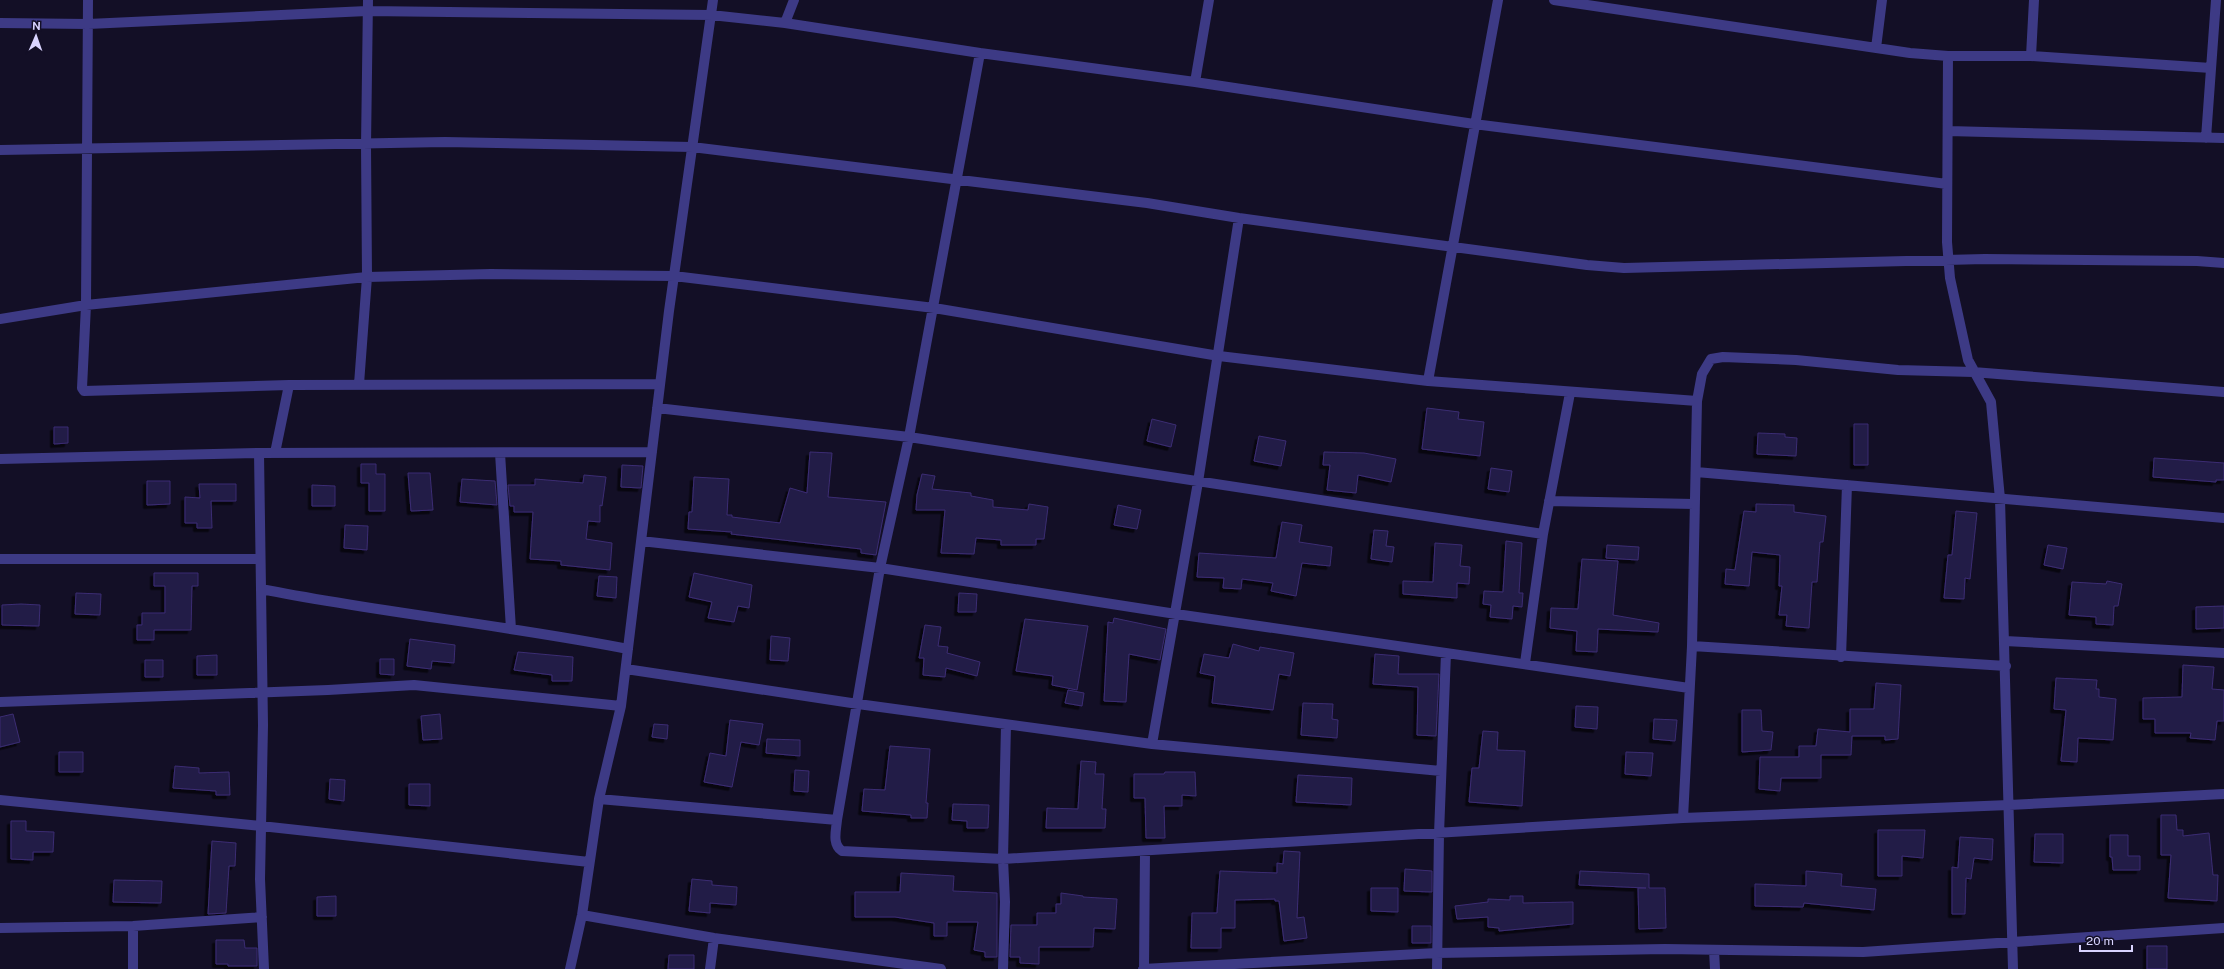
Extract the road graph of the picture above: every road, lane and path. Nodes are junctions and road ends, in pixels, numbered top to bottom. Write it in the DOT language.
graph roads {
  1 [pos="88,0"];
  2 [pos="368,0"];
  3 [pos="713,0"];
  4 [pos="794,0"];
  5 [pos="1209,0"];
  6 [pos="1498,0"];
  7 [pos="1554,0"];
  8 [pos="1882,0"];
  9 [pos="2034,0"];
  10 [pos="2216,0"];
  11 [pos="367,11"];
  12 [pos="2220,12"];
  13 [pos="711,15"];
  14 [pos="0,23"];
  15 [pos="785,23"];
  16 [pos="88,24"];
  17 [pos="1876,48"];
  18 [pos="980,53"];
  19 [pos="1948,56"];
  20 [pos="2031,56"];
  21 [pos="2212,68"];
  22 [pos="1196,82"];
  23 [pos="1474,124"];
  24 [pos="1948,131"];
  25 [pos="2206,138"];
  26 [pos="2224,138"];
  27 [pos="366,144"];
  28 [pos="692,147"];
  29 [pos="88,149"];
  30 [pos="0,150"];
  31 [pos="955,180"];
  32 [pos="1947,184"];
  33 [pos="1239,218"];
  34 [pos="1451,247"];
  35 [pos="1949,260"];
  36 [pos="2224,263"];
  37 [pos="674,276"];
  38 [pos="367,277"];
  39 [pos="86,305"];
  40 [pos="934,308"];
  41 [pos="0,319"];
  42 [pos="1219,356"];
  43 [pos="1973,372"];
  44 [pos="1428,381"];
  45 [pos="359,384"];
  46 [pos="660,384"];
  47 [pos="289,385"];
  48 [pos="2224,392"];
  49 [pos="1570,393"];
  50 [pos="1697,401"];
  51 [pos="657,408"];
  52 [pos="909,437"];
  53 [pos="500,452"];
  54 [pos="652,452"];
  55 [pos="259,453"];
  56 [pos="276,453"];
  57 [pos="0,459"];
  58 [pos="1696,472"];
  59 [pos="1198,482"];
  60 [pos="1847,485"];
  61 [pos="2000,499"];
  62 [pos="1549,501"];
  63 [pos="1694,504"];
  64 [pos="2224,518"];
  65 [pos="1543,534"];
  66 [pos="641,540"];
  67 [pos="0,559"];
  68 [pos="260,559"];
  69 [pos="880,568"];
  70 [pos="261,589"];
  71 [pos="1176,614"];
  72 [pos="511,629"];
  73 [pos="2005,641"];
  74 [pos="1692,646"];
  75 [pos="628,649"];
  76 [pos="1446,653"];
  77 [pos="2224,653"];
  78 [pos="1841,656"];
  79 [pos="1525,663"];
  80 [pos="2006,666"];
  81 [pos="626,669"];
  82 [pos="1689,688"];
  83 [pos="262,691"];
  84 [pos="0,702"];
  85 [pos="858,704"];
  86 [pos="621,706"];
  87 [pos="1006,725"];
  88 [pos="1152,744"];
  89 [pos="1441,771"];
  90 [pos="2224,794"];
  91 [pos="599,799"];
  92 [pos="0,800"];
  93 [pos="2009,805"];
  94 [pos="1683,818"];
  95 [pos="837,820"];
  96 [pos="261,826"];
  97 [pos="1439,834"];
  98 [pos="1145,851"];
  99 [pos="1003,859"];
  100 [pos="589,862"];
  101 [pos="582,915"];
  102 [pos="262,916"];
  103 [pos="133,926"];
  104 [pos="0,928"];
  105 [pos="2224,928"];
  106 [pos="714,938"];
  107 [pos="2012,943"];
  108 [pos="1714,950"];
  109 [pos="1437,953"];
  110 [pos="872,965"];
  111 [pos="133,969"];
  112 [pos="264,969"];
  113 [pos="570,969"];
  114 [pos="710,969"];
  115 [pos="941,969"];
  116 [pos="1003,969"];
  117 [pos="1144,969"];
  118 [pos="1437,969"];
  119 [pos="1715,969"];
  120 [pos="2013,969"];
  1 -- 16 [label="street"];
  2 -- 11 [label="street"];
  3 -- 13 [label="street"];
  4 -- 15 [label="street"];
  5 -- 22 [label="street"];
  6 -- 23 [label="street"];
  7 -- 17 [label="street"];
  8 -- 17 [label="street"];
  9 -- 20 [label="street"];
  10 -- 12 [label="street"];
  11 -- 13 [label="street"];
  11 -- 16 [label="street"];
  11 -- 27 [label="street"];
  12 -- 21 [label="street"];
  13 -- 15 [label="street"];
  13 -- 28 [label="street"];
  14 -- 16 [label="street"];
  15 -- 18 [label="street"];
  16 -- 29 [label="street"];
  17 -- 19 [label="street"];
  18 -- 22 [label="street"];
  18 -- 31 [label="street"];
  19 -- 20 [label="street"];
  19 -- 24 [label="street"];
  20 -- 21 [label="street"];
  21 -- 25 [label="street"];
  22 -- 23 [label="street"];
  23 -- 32 [label="street"];
  23 -- 34 [label="street"];
  24 -- 25 [label="street"];
  24 -- 32 [label="street"];
  25 -- 26 [label="street"];
  27 -- 28 [label="street"];
  27 -- 29 [label="street"];
  27 -- 38 [label="street"];
  28 -- 31 [label="street"];
  28 -- 37 [label="street"];
  29 -- 30 [label="street"];
  29 -- 39 [label="street"];
  31 -- 33 [label="street"];
  31 -- 40 [label="street"];
  32 -- 35 [label="street"];
  33 -- 34 [label="street"];
  33 -- 42 [label="street"];
  34 -- 35 [label="street"];
  34 -- 44 [label="street"];
  35 -- 36 [label="street"];
  35 -- 43 [label="street"];
  37 -- 38 [label="street"];
  37 -- 40 [label="street"];
  37 -- 46 [label="street"];
  38 -- 39 [label="street"];
  38 -- 45 [label="street"];
  39 -- 41 [label="street"];
  39 -- 47 [label="street"];
  40 -- 42 [label="street"];
  40 -- 52 [label="street"];
  42 -- 44 [label="street"];
  42 -- 59 [label="street"];
  43 -- 48 [label="street"];
  43 -- 50 [label="street"];
  43 -- 61 [label="street"];
  44 -- 49 [label="street"];
  45 -- 46 [label="street"];
  45 -- 47 [label="street"];
  46 -- 51 [label="street"];
  47 -- 56 [label="street"];
  49 -- 50 [label="street"];
  49 -- 62 [label="street"];
  50 -- 58 [label="street"];
  51 -- 52 [label="street"];
  51 -- 54 [label="street"];
  52 -- 59 [label="street"];
  52 -- 69 [label="street"];
  53 -- 54 [label="street"];
  53 -- 56 [label="street"];
  53 -- 72 [label="street"];
  54 -- 66 [label="street"];
  55 -- 56 [label="street"];
  55 -- 57 [label="street"];
  55 -- 68 [label="street"];
  58 -- 60 [label="street"];
  58 -- 63 [label="street"];
  59 -- 65 [label="street"];
  59 -- 71 [label="street"];
  60 -- 61 [label="street"];
  60 -- 78 [label="street"];
  61 -- 64 [label="street"];
  61 -- 73 [label="street"];
  62 -- 63 [label="street"];
  62 -- 65 [label="street"];
  63 -- 74 [label="street"];
  65 -- 79 [label="street"];
  66 -- 69 [label="street"];
  66 -- 75 [label="street"];
  67 -- 68 [label="street"];
  68 -- 70 [label="street"];
  69 -- 71 [label="street"];
  69 -- 85 [label="street"];
  70 -- 72 [label="street"];
  70 -- 83 [label="street"];
  71 -- 76 [label="street"];
  71 -- 88 [label="street"];
  72 -- 75 [label="street"];
  73 -- 77 [label="street"];
  73 -- 80 [label="street"];
  74 -- 78 [label="street"];
  74 -- 82 [label="street"];
  75 -- 81 [label="street"];
  76 -- 79 [label="street"];
  76 -- 89 [label="street"];
  78 -- 80 [label="street"];
  79 -- 82 [label="street"];
  80 -- 93 [label="street"];
  81 -- 85 [label="street"];
  81 -- 86 [label="street"];
  82 -- 94 [label="street"];
  83 -- 84 [label="street"];
  83 -- 86 [label="street"];
  83 -- 96 [label="street"];
  85 -- 87 [label="street"];
  85 -- 95 [label="street"];
  86 -- 91 [label="street"];
  87 -- 88 [label="street"];
  87 -- 99 [label="street"];
  88 -- 89 [label="street"];
  89 -- 97 [label="street"];
  90 -- 93 [label="street"];
  91 -- 95 [label="street"];
  91 -- 100 [label="street"];
  92 -- 96 [label="street"];
  93 -- 94 [label="street"];
  93 -- 107 [label="street"];
  94 -- 97 [label="street"];
  95 -- 99 [label="street"];
  96 -- 100 [label="street"];
  96 -- 102 [label="street"];
  97 -- 98 [label="street"];
  97 -- 109 [label="street"];
  98 -- 99 [label="street"];
  98 -- 117 [label="street"];
  99 -- 116 [label="street"];
  100 -- 101 [label="street"];
  101 -- 106 [label="street"];
  101 -- 113 [label="street"];
  102 -- 103 [label="street"];
  102 -- 112 [label="street"];
  103 -- 104 [label="street"];
  103 -- 111 [label="street"];
  105 -- 107 [label="street"];
  106 -- 110 [label="street"];
  106 -- 114 [label="street"];
  107 -- 108 [label="street"];
  107 -- 120 [label="street"];
  108 -- 109 [label="street"];
  108 -- 119 [label="street"];
  109 -- 117 [label="street"];
  109 -- 118 [label="street"];
  110 -- 115 [label="street"];
}
